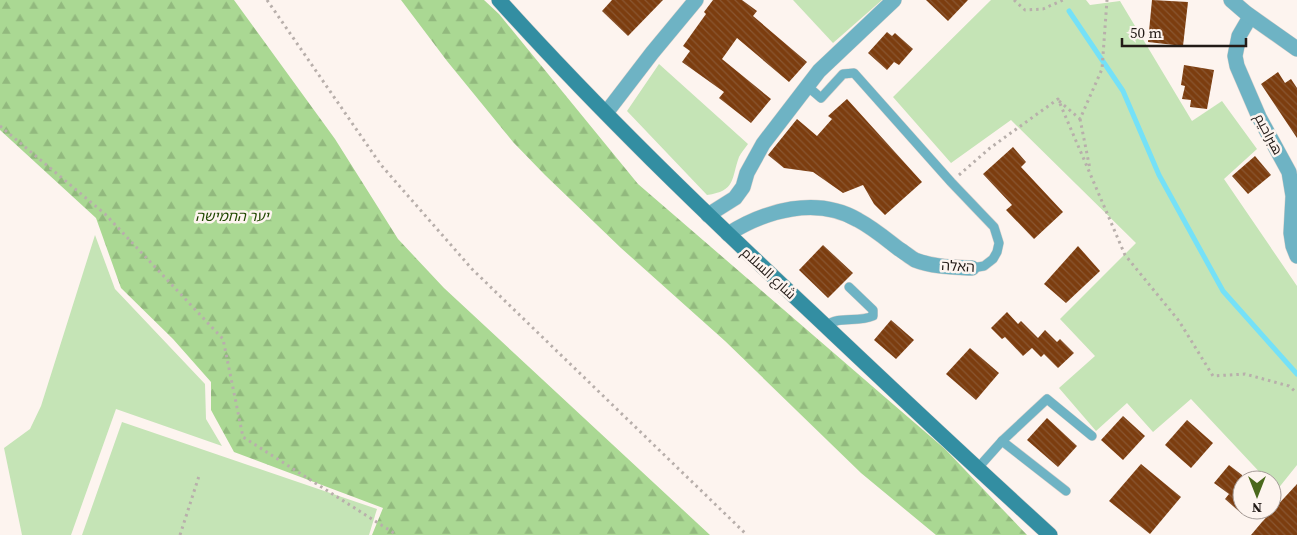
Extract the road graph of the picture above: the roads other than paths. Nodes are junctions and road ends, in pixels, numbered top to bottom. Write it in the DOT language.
graph roads {
  1 [pos="499,0"];
  2 [pos="894,0"];
  3 [pos="695,1"];
  4 [pos="1235,2"];
  5 [pos="1250,17"];
  6 [pos="1297,49"];
  7 [pos="807,86"];
  8 [pos="606,113"];
  9 [pos="1295,197"];
  10 [pos="708,215"];
  11 [pos="728,234"];
  12 [pos="1297,256"];
  13 [pos="972,268"];
  14 [pos="849,287"];
  15 [pos="825,326"];
  16 [pos="1092,436"];
  17 [pos="1002,441"];
  18 [pos="977,469"];
  19 [pos="1066,491"];
  20 [pos="1050,535"];
  1 -- 8 [label="main road, شارع السلام"];
  2 -- 7 [label="street"];
  3 -- 8 [label="street"];
  4 -- 5 [label="street"];
  5 -- 6 [label="street"];
  5 -- 9 [label="street, هبراحيم"];
  7 -- 10 [label="street"];
  7 -- 13 [label="lane, האלה"];
  8 -- 10 [label="main road, شارع السلام"];
  9 -- 12 [label="street, هبراحيم"];
  10 -- 11 [label="main road, شارع السلام"];
  11 -- 13 [label="street, האלה"];
  11 -- 15 [label="main road, شارع السلام"];
  14 -- 15 [label="lane"];
  15 -- 18 [label="main road, شارع السلام"];
  16 -- 17 [label="lane"];
  17 -- 18 [label="lane"];
  17 -- 19 [label="lane"];
  18 -- 20 [label="main road, شارع السلام"];
}
